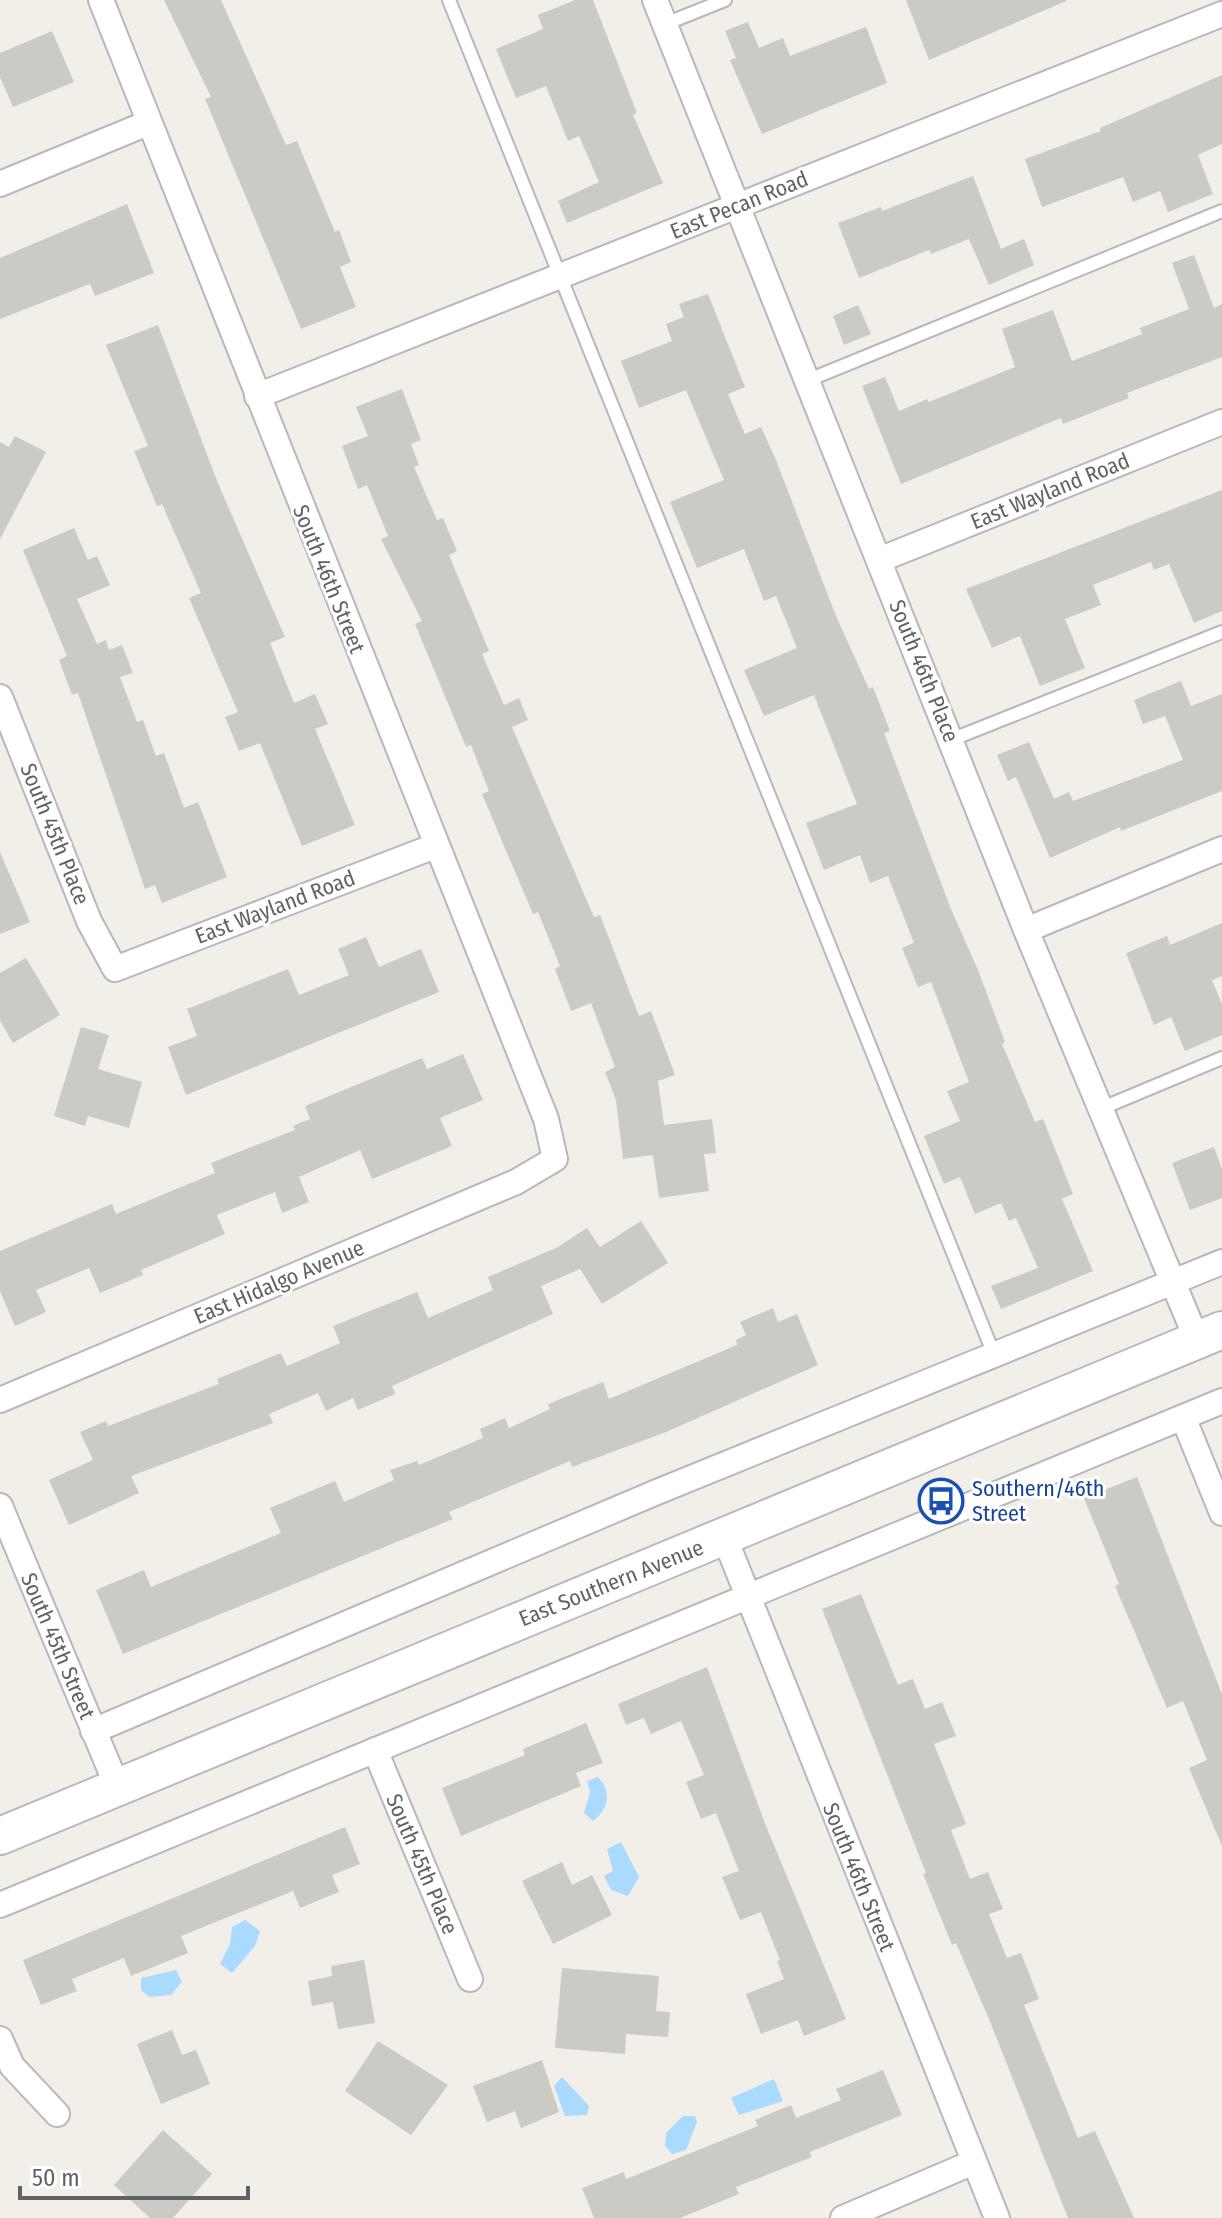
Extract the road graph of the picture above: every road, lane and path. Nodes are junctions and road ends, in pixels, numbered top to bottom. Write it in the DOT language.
graph roads {
  1 [pos="101,0"];
  2 [pos="449,0"];
  3 [pos="655,0"];
  4 [pos="725,0"];
  5 [pos="1222,14"];
  6 [pos="665,24"];
  7 [pos="148,123"];
  8 [pos="0,184"];
  9 [pos="737,206"];
  10 [pos="1222,211"];
  11 [pos="559,277"];
  12 [pos="806,381"];
  13 [pos="257,396"];
  14 [pos="1222,422"];
  15 [pos="879,560"];
  16 [pos="1222,632"];
  17 [pos="0,697"];
  18 [pos="953,739"];
  19 [pos="435,846"];
  20 [pos="1222,849"];
  21 [pos="1026,930"];
  22 [pos="115,969"];
  23 [pos="1222,1058"];
  24 [pos="1100,1109"];
  25 [pos="555,1159"];
  26 [pos="1222,1262"];
  27 [pos="1173,1283"];
  28 [pos="1210,1335"];
  29 [pos="995,1357"];
  30 [pos="0,1400"];
  31 [pos="1222,1401"];
  32 [pos="1183,1417"];
  33 [pos="0,1506"];
  34 [pos="1222,1513"];
  35 [pos="724,1536"];
  36 [pos="746,1595"];
  37 [pos="93,1731"];
  38 [pos="375,1750"];
  39 [pos="117,1786"];
  40 [pos="0,1836"];
  41 [pos="0,1905"];
  42 [pos="470,1979"];
  43 [pos="0,2039"];
  44 [pos="57,2114"];
  45 [pos="974,2162"];
  46 [pos="843,2218"];
  47 [pos="997,2218"];
  1 -- 7 [label="street, South 46th Street"];
  2 -- 11 [label="lane"];
  3 -- 6 [label="street, South 46th Place"];
  4 -- 6 [label="lane"];
  5 -- 9 [label="street, East Pecan Road"];
  6 -- 9 [label="street, South 46th Place"];
  7 -- 8 [label="street"];
  7 -- 13 [label="street, South 46th Street"];
  9 -- 11 [label="street, East Pecan Road"];
  9 -- 12 [label="street, South 46th Place"];
  10 -- 12 [label="lane"];
  11 -- 13 [label="street, East Pecan Road"];
  11 -- 29 [label="lane"];
  12 -- 15 [label="street, South 46th Place"];
  13 -- 19 [label="street, South 46th Street"];
  14 -- 15 [label="street, East Wayland Road"];
  15 -- 18 [label="street, South 46th Place"];
  16 -- 18 [label="lane"];
  17 -- 22 [label="street, South 45th Place"];
  18 -- 21 [label="street, South 46th Place"];
  19 -- 22 [label="street, East Wayland Road"];
  19 -- 25 [label="street, South 46th Street"];
  20 -- 21 [label="street"];
  21 -- 24 [label="street, South 46th Place"];
  23 -- 24 [label="lane"];
  24 -- 27 [label="street, South 46th Place"];
  25 -- 30 [label="street, East Hidalgo Avenue"];
  26 -- 27 [label="street"];
  27 -- 28 [label="street, South 46th Place"];
  27 -- 29 [label="street"];
  28 -- 35 [label="main road, East Southern Avenue"];
  29 -- 37 [label="street"];
  31 -- 32 [label="street"];
  32 -- 34 [label="street"];
  32 -- 36 [label="street"];
  33 -- 37 [label="street, South 45th Street"];
  35 -- 36 [label="street, South 46th Street"];
  35 -- 39 [label="main road, East Southern Avenue"];
  36 -- 38 [label="street"];
  36 -- 45 [label="street, South 46th Street"];
  37 -- 39 [label="street, South 45th Street"];
  38 -- 41 [label="street"];
  38 -- 42 [label="street, South 45th Place"];
  39 -- 40 [label="main road, East Southern Avenue"];
  43 -- 44 [label="street"];
  45 -- 46 [label="street"];
  45 -- 47 [label="street, South 46th Street"];
}
